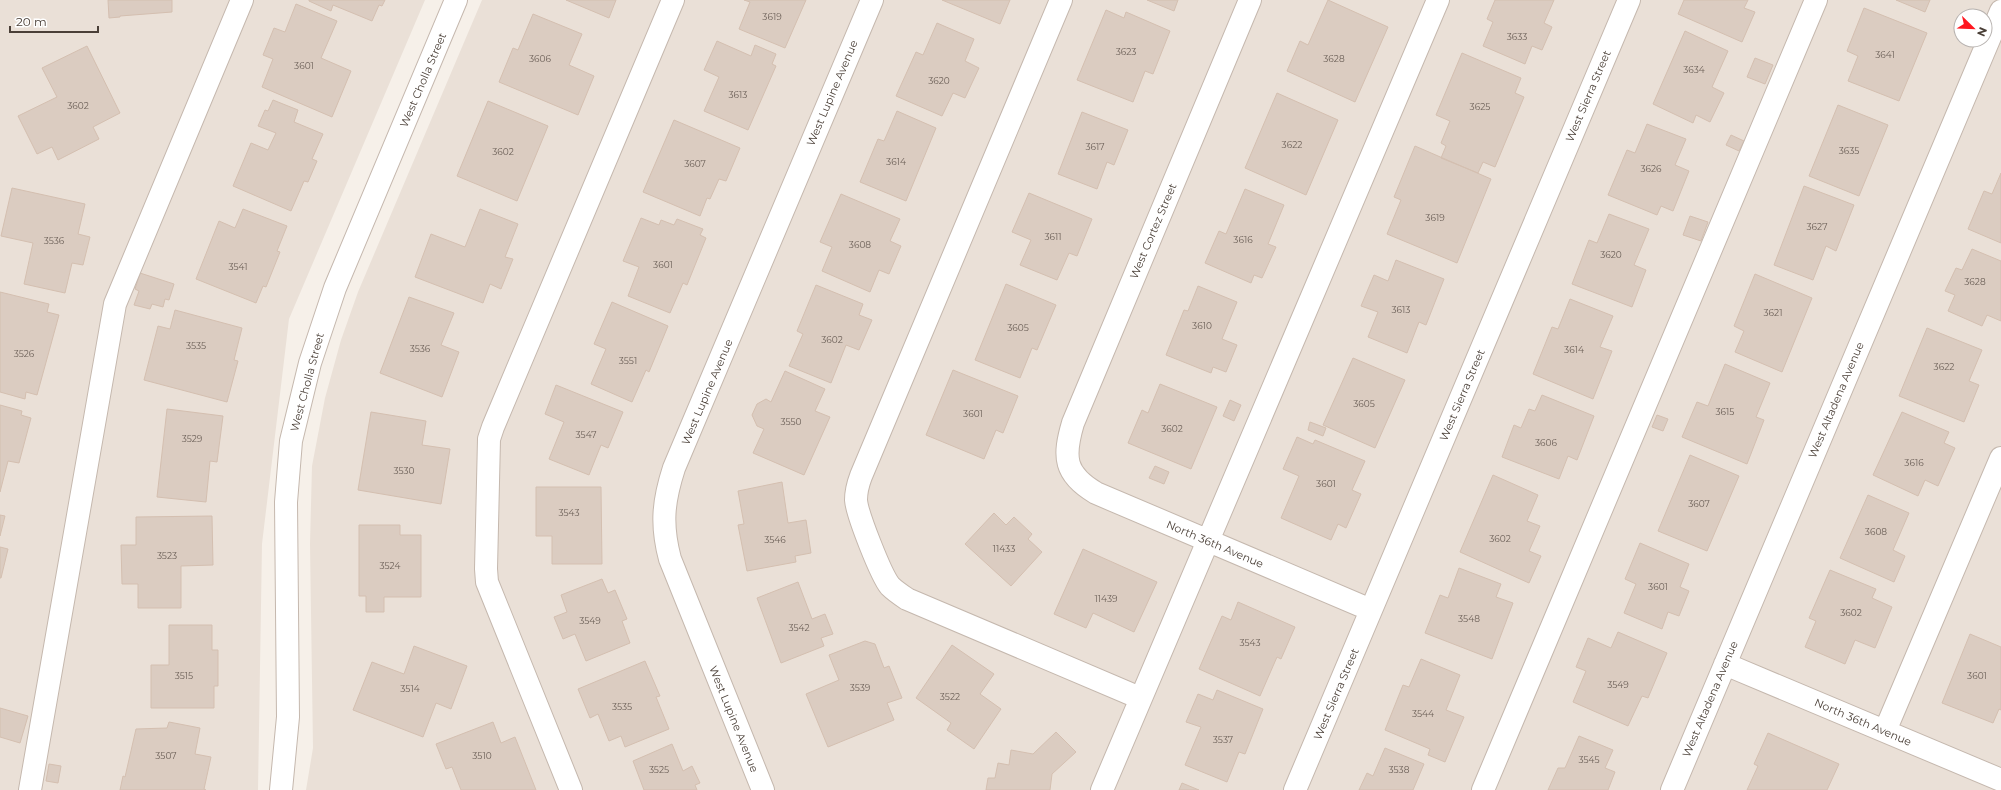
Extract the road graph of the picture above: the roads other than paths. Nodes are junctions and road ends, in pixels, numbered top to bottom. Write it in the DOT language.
graph roads {
  1 [pos="242,0"];
  2 [pos="456,0"];
  3 [pos="673,0"];
  4 [pos="872,0"];
  5 [pos="1061,0"];
  6 [pos="1250,0"];
  7 [pos="1438,0"];
  8 [pos="1628,0"];
  9 [pos="1816,0"];
  10 [pos="2001,11"];
  11 [pos="2001,458"];
  12 [pos="1068,465"];
  13 [pos="1208,541"];
  14 [pos="1371,610"];
  15 [pos="1725,664"];
  16 [pos="1140,698"];
  17 [pos="1885,731"];
  18 [pos="2001,780"];
  19 [pos="30,790"];
  20 [pos="281,790"];
  21 [pos="571,790"];
  22 [pos="763,790"];
  23 [pos="1102,790"];
  24 [pos="1295,790"];
  25 [pos="1483,790"];
  26 [pos="1672,790"];
  1 -- 19 [label="street"];
  2 -- 20 [label="street, West Cholla Street"];
  3 -- 21 [label="street"];
  4 -- 22 [label="street, West Lupine Avenue"];
  5 -- 16 [label="street"];
  6 -- 12 [label="street, West Cortez Street"];
  7 -- 13 [label="street"];
  8 -- 14 [label="street, West Sierra Street"];
  9 -- 25 [label="street"];
  10 -- 15 [label="street, West Altadena Avenue"];
  11 -- 17 [label="street"];
  12 -- 13 [label="street, North 36th Avenue"];
  13 -- 14 [label="street, North 36th Avenue"];
  13 -- 16 [label="street"];
  14 -- 24 [label="street, West Sierra Street"];
  15 -- 17 [label="street, North 36th Avenue"];
  15 -- 26 [label="street, West Altadena Avenue"];
  16 -- 23 [label="street"];
  17 -- 18 [label="street, North 36th Avenue"];
}
